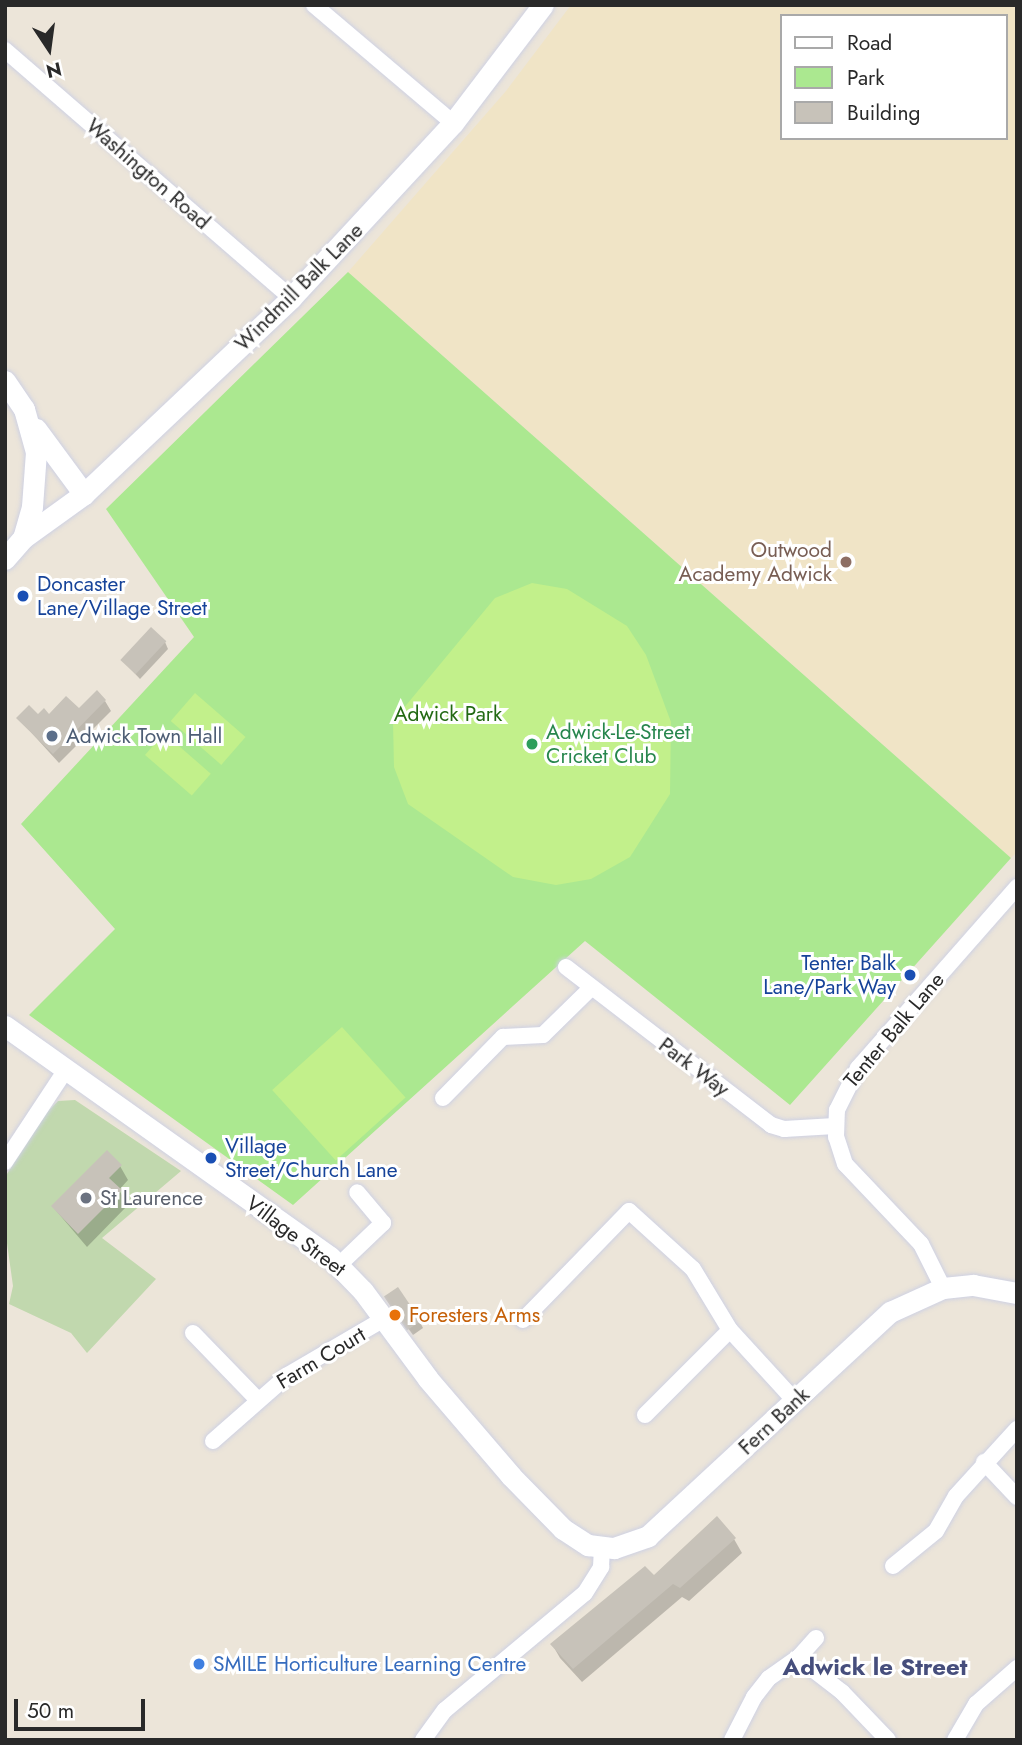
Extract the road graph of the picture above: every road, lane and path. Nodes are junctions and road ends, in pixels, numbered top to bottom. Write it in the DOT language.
graph roads {
  1 [pos="314,5"];
  2 [pos="543,5"];
  3 [pos="5,50"];
  4 [pos="453,123"];
  5 [pos="291,298"];
  6 [pos="5,381"];
  7 [pos="24,409"];
  8 [pos="84,494"];
  9 [pos="23,538"];
  10 [pos="5,559"];
  11 [pos="1017,887"];
  12 [pos="566,967"];
  13 [pos="591,988"];
  14 [pos="5,1026"];
  15 [pos="65,1072"];
  16 [pos="443,1098"];
  17 [pos="835,1126"];
  18 [pos="5,1162"];
  19 [pos="357,1192"];
  20 [pos="339,1265"];
  21 [pos="943,1288"];
  22 [pos="1017,1293"];
  23 [pos="384,1318"];
  24 [pos="523,1320"];
  25 [pos="730,1330"];
  26 [pos="193,1333"];
  27 [pos="257,1399"];
  28 [pos="796,1402"];
  29 [pos="645,1415"];
  30 [pos="1017,1429"];
  31 [pos="214,1441"];
  32 [pos="984,1462"];
  33 [pos="1017,1497"];
  34 [pos="603,1548"];
  35 [pos="893,1566"];
  36 [pos="816,1638"];
  37 [pos="798,1658"];
  38 [pos="1017,1668"];
  39 [pos="423,1740"];
  40 [pos="732,1740"];
  41 [pos="888,1740"];
  42 [pos="955,1740"];
  1 -- 4 [label="street"];
  2 -- 4 [label="street, Windmill Balk Lane"];
  3 -- 5 [label="street, Washington Road"];
  4 -- 5 [label="street, Windmill Balk Lane"];
  5 -- 8 [label="street, Windmill Balk Lane"];
  6 -- 7 [label="street"];
  7 -- 8 [label="street"];
  7 -- 9 [label="street"];
  8 -- 9 [label="street, Windmill Balk Lane"];
  9 -- 10 [label="street"];
  11 -- 17 [label="street, Tenter Balk Lane"];
  12 -- 13 [label="street, Park Way"];
  13 -- 16 [label="street"];
  13 -- 17 [label="street, Park Way"];
  14 -- 15 [label="street, Village Street"];
  15 -- 18 [label="street"];
  15 -- 20 [label="street, Village Street"];
  17 -- 21 [label="street, Tenter Balk Lane"];
  19 -- 20 [label="street"];
  20 -- 23 [label="street, Village Street"];
  21 -- 22 [label="street"];
  21 -- 28 [label="street, Fern Bank"];
  23 -- 27 [label="street, Farm Court"];
  23 -- 34 [label="street, Village Street"];
  24 -- 25 [label="street"];
  25 -- 28 [label="street"];
  25 -- 29 [label="street"];
  26 -- 27 [label="street, Farm Court"];
  27 -- 31 [label="street, Farm Court"];
  28 -- 34 [label="street, Fern Bank"];
  30 -- 32 [label="street"];
  32 -- 33 [label="street"];
  32 -- 35 [label="street"];
  34 -- 39 [label="street"];
  36 -- 37 [label="street"];
  37 -- 40 [label="street"];
  37 -- 41 [label="street"];
  38 -- 42 [label="street"];
}
